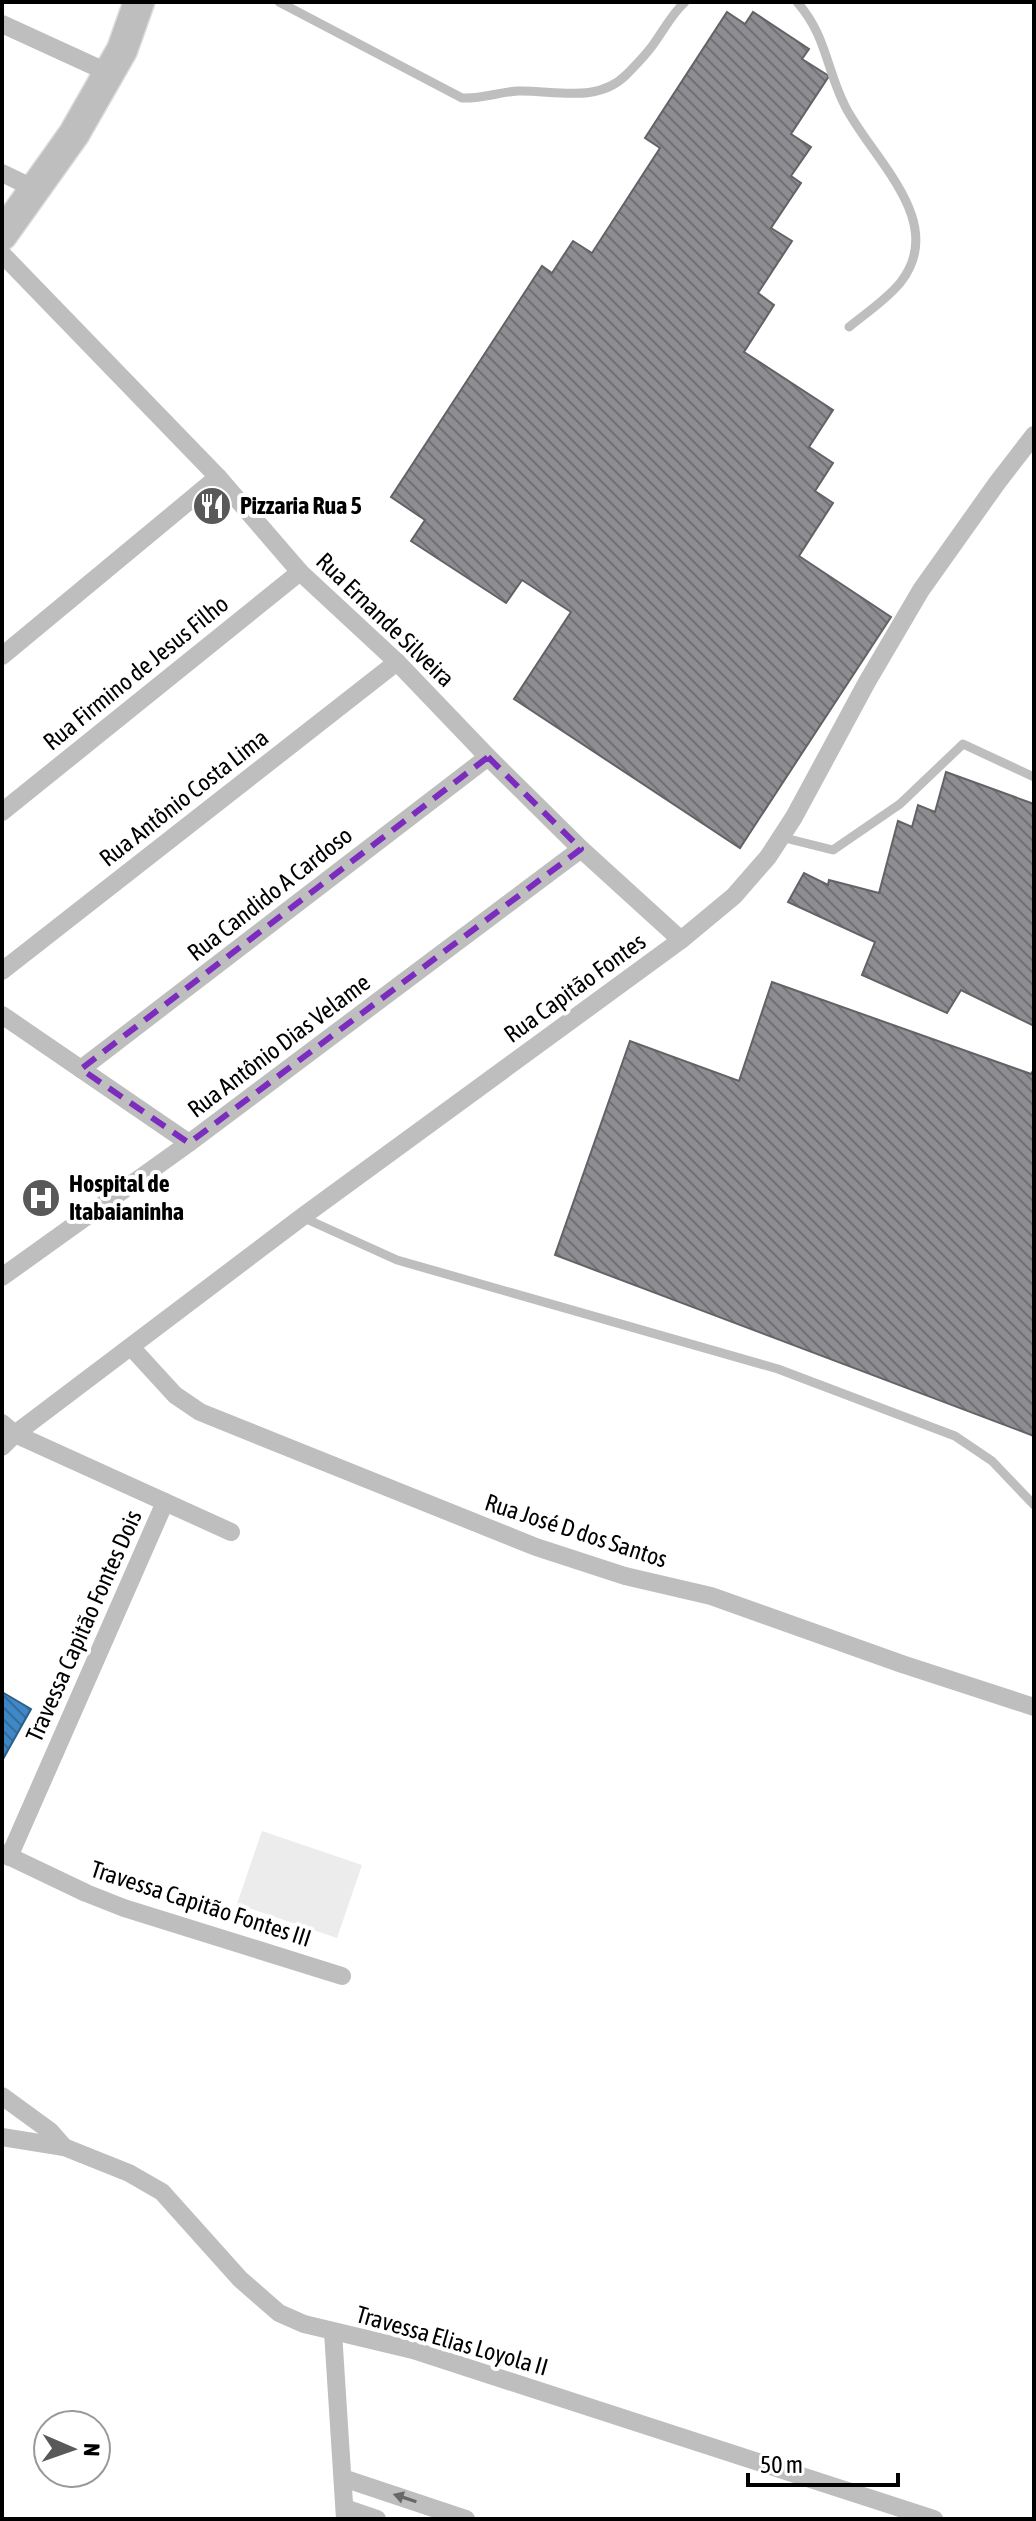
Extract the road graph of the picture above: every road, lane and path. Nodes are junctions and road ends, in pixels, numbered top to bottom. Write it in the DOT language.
graph roads {
  1 [pos="139,2"];
  2 [pos="279,2"];
  3 [pos="685,2"];
  4 [pos="797,2"];
  5 [pos="2,24"];
  6 [pos="109,73"];
  7 [pos="2,173"];
  8 [pos="35,189"];
  9 [pos="2,235"];
  10 [pos="2,254"];
  11 [pos="849,327"];
  12 [pos="1034,435"];
  13 [pos="218,477"];
  14 [pos="300,572"];
  15 [pos="2,656"];
  16 [pos="397,662"];
  17 [pos="488,757"];
  18 [pos="1034,777"];
  19 [pos="2,812"];
  20 [pos="781,837"];
  21 [pos="581,849"];
  22 [pos="681,940"];
  23 [pos="2,971"];
  24 [pos="2,1015"];
  25 [pos="81,1069"];
  26 [pos="189,1143"];
  27 [pos="302,1217"];
  28 [pos="2,1277"];
  29 [pos="131,1347"];
  30 [pos="6,1435"];
  31 [pos="165,1502"];
  32 [pos="1034,1505"];
  33 [pos="231,1532"];
  34 [pos="1034,1707"];
  35 [pos="5,1855"];
  36 [pos="342,1976"];
  37 [pos="2,2096"];
  38 [pos="2,2137"];
  39 [pos="64,2147"];
  40 [pos="333,2332"];
  41 [pos="343,2478"];
  42 [pos="345,2514"];
  43 [pos="377,2519"];
  44 [pos="466,2519"];
  45 [pos="934,2519"];
  1 -- 6 [label="main road"];
  2 -- 3 [label="lane"];
  4 -- 11 [label="lane"];
  5 -- 6 [label="street"];
  6 -- 8 [label="main road"];
  7 -- 8 [label="street"];
  8 -- 9 [label="main road"];
  10 -- 13 [label="street, Rua Ernande Silveira"];
  12 -- 20 [label="street, Rua Capitão Fontes"];
  13 -- 14 [label="street, Rua Ernande Silveira"];
  13 -- 15 [label="street"];
  14 -- 16 [label="street, Rua Ernande Silveira"];
  14 -- 19 [label="street, Rua Firmino de Jesus Filho"];
  16 -- 17 [label="street, Rua Ernande Silveira"];
  16 -- 23 [label="street, Rua Antônio Costa Lima"];
  17 -- 21 [label="street, Rua Ernande Silveira"];
  17 -- 25 [label="street, Rua Candido A Cardoso"];
  18 -- 20 [label="lane"];
  20 -- 22 [label="street, Rua Capitão Fontes"];
  21 -- 22 [label="street, Rua Ernande Silveira"];
  21 -- 26 [label="street, Rua Antônio Dias Velame"];
  22 -- 27 [label="street, Rua Capitão Fontes"];
  24 -- 25 [label="street"];
  25 -- 26 [label="street"];
  26 -- 28 [label="street, Rua Antônio Dias Velame"];
  27 -- 29 [label="street, Rua Capitão Fontes"];
  27 -- 32 [label="lane"];
  29 -- 30 [label="street, Rua Capitão Fontes"];
  29 -- 34 [label="street, Rua José D dos Santos"];
  30 -- 31 [label="street"];
  31 -- 33 [label="street"];
  31 -- 35 [label="street, Travessa Capitão Fontes Dois"];
  35 -- 36 [label="street, Travessa Capitão Fontes III"];
  37 -- 39 [label="street"];
  38 -- 39 [label="street, Travessa Elias Loyola II"];
  39 -- 40 [label="street, Travessa Elias Loyola II"];
  40 -- 41 [label="street"];
  40 -- 45 [label="street, Travessa Elias Loyola II"];
  41 -- 42 [label="street"];
  44 -- 41 [label="street, one-way"];
  42 -- 43 [label="street"];
}
